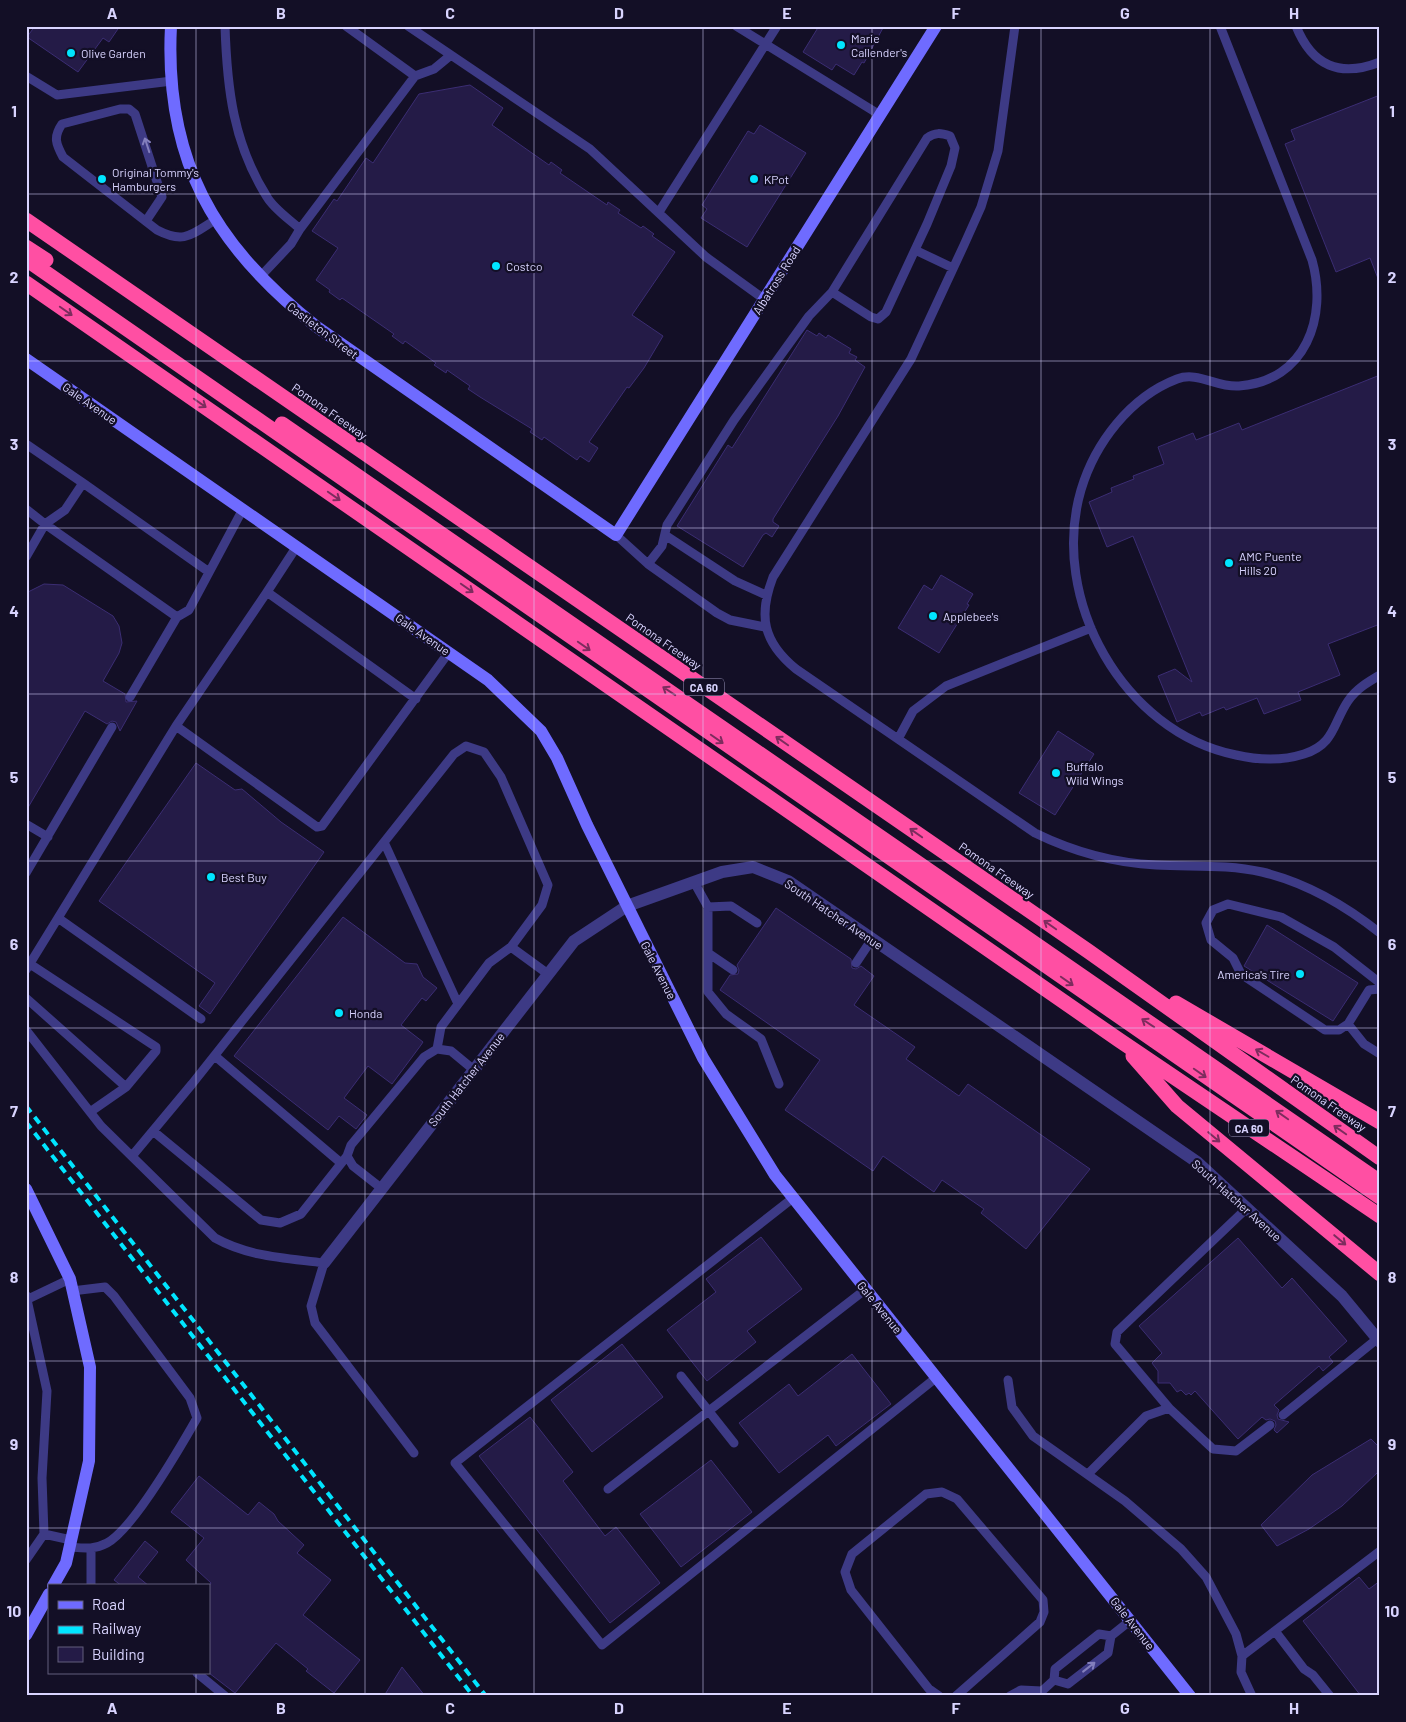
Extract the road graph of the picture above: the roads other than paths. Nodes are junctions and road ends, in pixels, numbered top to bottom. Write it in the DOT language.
graph roads {
  1 [pos="171,26"];
  2 [pos="225,26"];
  3 [pos="346,26"];
  4 [pos="408,26"];
  5 [pos="736,26"];
  6 [pos="776,26"];
  7 [pos="936,26"];
  8 [pos="1015,26"];
  9 [pos="1220,26"];
  10 [pos="1296,26"];
  11 [pos="765,45"];
  12 [pos="451,55"];
  13 [pos="1380,62"];
  14 [pos="26,76"];
  15 [pos="415,76"];
  16 [pos="172,81"];
  17 [pos="880,115"];
  18 [pos="659,212"];
  19 [pos="26,220"];
  20 [pos="215,220"];
  21 [pos="146,221"];
  22 [pos="300,229"];
  23 [pos="26,247"];
  24 [pos="915,250"];
  25 [pos="26,259"];
  26 [pos="953,268"];
  27 [pos="260,277"];
  28 [pos="26,283"];
  29 [pos="832,292"];
  30 [pos="764,299"];
  31 [pos="26,359"];
  32 [pos="26,444"];
  33 [pos="83,484"];
  34 [pos="26,509"];
  35 [pos="242,509"];
  36 [pos="46,524"];
  37 [pos="616,534"];
  38 [pos="665,535"];
  39 [pos="297,546"];
  40 [pos="26,557"];
  41 [pos="648,564"];
  42 [pos="209,572"];
  43 [pos="267,592"];
  44 [pos="766,595"];
  45 [pos="177,617"];
  46 [pos="765,627"];
  47 [pos="1091,628"];
  48 [pos="448,652"];
  49 [pos="1380,675"];
  50 [pos="130,697"];
  51 [pos="416,699"];
  52 [pos="176,726"];
  53 [pos="112,727"];
  54 [pos="898,739"];
  55 [pos="26,824"];
  56 [pos="48,837"];
  57 [pos="384,842"];
  58 [pos="26,873"];
  59 [pos="694,882"];
  60 [pos="626,906"];
  61 [pos="708,907"];
  62 [pos="58,918"];
  63 [pos="757,923"];
  64 [pos="1380,933"];
  65 [pos="872,939"];
  66 [pos="511,948"];
  67 [pos="1088,951"];
  68 [pos="708,953"];
  69 [pos="856,963"];
  70 [pos="28,967"];
  71 [pos="733,970"];
  72 [pos="548,974"];
  73 [pos="1380,983"];
  74 [pos="1380,989"];
  75 [pos="26,998"];
  76 [pos="458,1004"];
  77 [pos="201,1019"];
  78 [pos="1348,1024"];
  79 [pos="26,1030"];
  80 [pos="1119,1040"];
  81 [pos="437,1049"];
  82 [pos="1380,1054"];
  83 [pos="215,1056"];
  84 [pos="474,1070"];
  85 [pos="779,1084"];
  86 [pos="126,1087"];
  87 [pos="90,1112"];
  88 [pos="1380,1122"];
  89 [pos="153,1130"];
  90 [pos="132,1156"];
  91 [pos="1380,1158"];
  92 [pos="344,1160"];
  93 [pos="1380,1182"];
  94 [pos="381,1188"];
  95 [pos="26,1189"];
  96 [pos="1380,1197"];
  97 [pos="794,1198"];
  98 [pos="1247,1208"];
  99 [pos="1380,1216"];
  100 [pos="324,1263"];
  101 [pos="1380,1274"];
  102 [pos="71,1285"];
  103 [pos="866,1289"];
  104 [pos="27,1298"];
  105 [pos="1378,1340"];
  106 [pos="681,1376"];
  107 [pos="937,1377"];
  108 [pos="1008,1380"];
  109 [pos="1169,1408"];
  110 [pos="709,1411"];
  111 [pos="1283,1415"];
  112 [pos="1270,1425"];
  113 [pos="734,1443"];
  114 [pos="414,1452"];
  115 [pos="1088,1474"];
  116 [pos="608,1489"];
  117 [pos="44,1534"];
  118 [pos="70,1544"];
  119 [pos="91,1549"];
  120 [pos="1380,1551"];
  121 [pos="26,1560"];
  122 [pos="54,1584"];
  123 [pos="91,1584"];
  124 [pos="48,1596"];
  125 [pos="1131,1620"];
  126 [pos="1275,1631"];
  127 [pos="26,1636"];
  128 [pos="1111,1636"];
  129 [pos="1242,1656"];
  130 [pos="198,1674"];
  131 [pos="1054,1680"];
  132 [pos="1042,1693"];
  133 [pos="225,1696"];
  134 [pos="939,1696"];
  135 [pos="956,1696"];
  136 [pos="1010,1696"];
  137 [pos="1190,1696"];
  138 [pos="1252,1696"];
  139 [pos="1330,1696"];
  1 -- 16 [label="main road, Castleton Street"];
  2 -- 22 [label="lane"];
  3 -- 15 [label="lane"];
  4 -- 12 [label="lane"];
  5 -- 11 [label="lane"];
  6 -- 11 [label="lane"];
  7 -- 17 [label="main road, Albatross Road"];
  8 -- 26 [label="lane"];
  9 -- 47 [label="lane"];
  10 -- 13 [label="lane"];
  11 -- 17 [label="lane"];
  11 -- 18 [label="lane"];
  12 -- 15 [label="lane"];
  12 -- 18 [label="lane"];
  14 -- 16 [label="lane"];
  15 -- 22 [label="lane"];
  16 -- 20 [label="main road, Castleton Street"];
  17 -- 30 [label="main road, Albatross Road"];
  18 -- 30 [label="lane"];
  67 -- 19 [label="highway, Pomona Freeway / CA 60, one-way"];
  20 -- 21 [label="lane"];
  20 -- 27 [label="main road, Castleton Street"];
  21 -- 21 [label="lane, one-way"];
  22 -- 27 [label="lane"];
  93 -- 23 [label="highway, one-way"];
  24 -- 26 [label="lane"];
  24 -- 29 [label="lane"];
  24 -- 29 [label="lane"];
  25 -- 96 [label="highway, one-way"];
  26 -- 44 [label="lane"];
  27 -- 37 [label="main road, Castleton Street"];
  28 -- 80 [label="highway, CA 60, one-way"];
  29 -- 38 [label="lane"];
  30 -- 37 [label="main road, Albatross Road"];
  31 -- 35 [label="main road, Gale Avenue"];
  32 -- 33 [label="lane"];
  33 -- 36 [label="lane"];
  33 -- 42 [label="lane"];
  34 -- 36 [label="lane"];
  35 -- 39 [label="main road, Gale Avenue"];
  35 -- 42 [label="lane"];
  36 -- 40 [label="lane"];
  36 -- 45 [label="lane"];
  37 -- 41 [label="lane"];
  38 -- 41 [label="lane"];
  38 -- 44 [label="lane"];
  39 -- 43 [label="lane"];
  39 -- 48 [label="main road, Gale Avenue"];
  41 -- 46 [label="lane"];
  42 -- 45 [label="lane"];
  43 -- 51 [label="lane"];
  43 -- 52 [label="lane"];
  44 -- 46 [label="lane"];
  45 -- 50 [label="lane"];
  46 -- 54 [label="lane"];
  47 -- 49 [label="lane"];
  47 -- 54 [label="lane"];
  48 -- 51 [label="lane"];
  48 -- 60 [label="main road, Gale Avenue"];
  51 -- 52 [label="lane"];
  52 -- 62 [label="lane"];
  53 -- 56 [label="lane"];
  54 -- 64 [label="lane"];
  55 -- 56 [label="lane"];
  56 -- 58 [label="lane"];
  57 -- 66 [label="lane"];
  57 -- 76 [label="lane"];
  57 -- 83 [label="lane"];
  59 -- 60 [label="street, South Hatcher Avenue"];
  59 -- 61 [label="lane"];
  59 -- 65 [label="street, South Hatcher Avenue"];
  60 -- 72 [label="street, South Hatcher Avenue"];
  60 -- 97 [label="main road, Gale Avenue"];
  61 -- 63 [label="lane"];
  61 -- 68 [label="lane"];
  62 -- 70 [label="lane"];
  62 -- 77 [label="lane"];
  65 -- 69 [label="lane"];
  65 -- 98 [label="street, South Hatcher Avenue"];
  66 -- 72 [label="lane"];
  66 -- 76 [label="lane"];
  88 -- 67 [label="highway, one-way"];
  91 -- 67 [label="highway, Pomona Freeway / CA 60, one-way"];
  68 -- 71 [label="lane"];
  68 -- 85 [label="lane"];
  70 -- 86 [label="lane"];
  72 -- 84 [label="street, South Hatcher Avenue"];
  73 -- 78 [label="lane"];
  74 -- 78 [label="lane"];
  75 -- 86 [label="lane"];
  76 -- 81 [label="lane"];
  78 -- 82 [label="lane"];
  79 -- 87 [label="lane"];
  80 -- 99 [label="highway, CA 60"];
  80 -- 101 [label="highway, one-way"];
  81 -- 84 [label="lane"];
  81 -- 92 [label="lane"];
  83 -- 89 [label="lane"];
  83 -- 92 [label="lane"];
  84 -- 94 [label="street, South Hatcher Avenue"];
  86 -- 87 [label="lane"];
  87 -- 90 [label="lane"];
  89 -- 90 [label="lane"];
  89 -- 92 [label="lane"];
  90 -- 100 [label="lane"];
  92 -- 94 [label="lane"];
  94 -- 100 [label="street, South Hatcher Avenue"];
  95 -- 102 [label="main road"];
  97 -- 103 [label="main road, Gale Avenue"];
  97 -- 107 [label="lane"];
  98 -- 105 [label="street, South Hatcher Avenue"];
  98 -- 109 [label="lane"];
  100 -- 114 [label="lane"];
  102 -- 104 [label="lane"];
  102 -- 118 [label="main road"];
  102 -- 119 [label="lane"];
  103 -- 107 [label="main road, Gale Avenue"];
  103 -- 110 [label="lane"];
  104 -- 117 [label="lane"];
  105 -- 111 [label="lane"];
  106 -- 110 [label="lane"];
  107 -- 125 [label="main road, Gale Avenue"];
  108 -- 115 [label="lane"];
  109 -- 112 [label="lane"];
  109 -- 115 [label="lane"];
  110 -- 113 [label="lane"];
  110 -- 116 [label="lane"];
  115 -- 129 [label="lane"];
  117 -- 118 [label="lane"];
  117 -- 121 [label="lane"];
  118 -- 119 [label="lane"];
  118 -- 122 [label="main road"];
  119 -- 123 [label="lane"];
  120 -- 126 [label="lane"];
  124 -- 127 [label="main road"];
  125 -- 128 [label="lane"];
  125 -- 137 [label="main road, Gale Avenue"];
  126 -- 129 [label="lane"];
  126 -- 139 [label="lane"];
  128 -- 131 [label="lane"];
  131 -- 128 [label="lane, one-way"];
  129 -- 138 [label="lane"];
  130 -- 133 [label="lane"];
  131 -- 132 [label="lane"];
  132 -- 136 [label="lane"];
  134 -- 135 [label="lane"];
}
